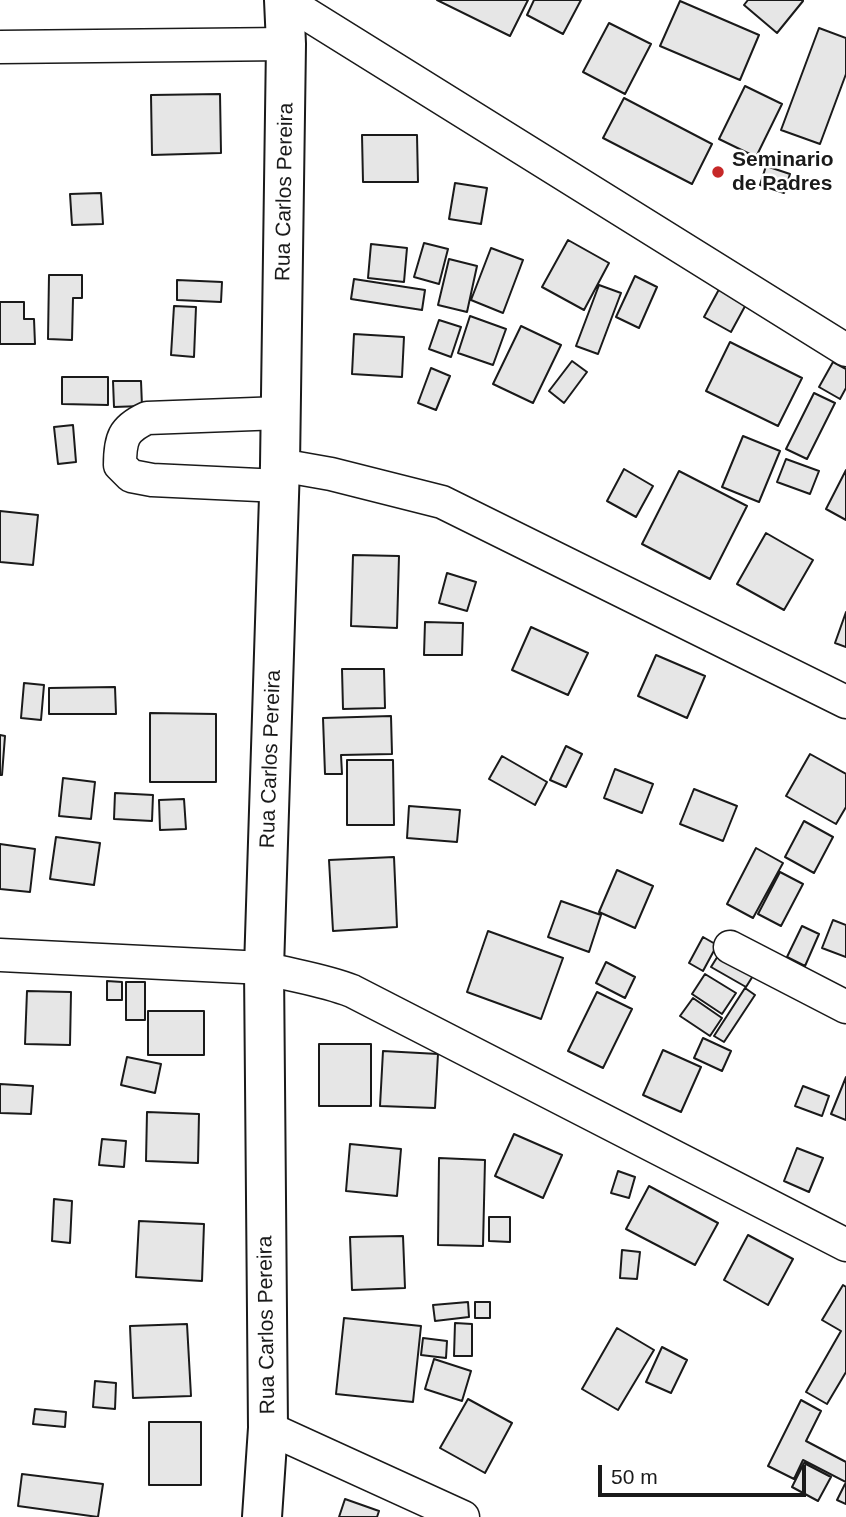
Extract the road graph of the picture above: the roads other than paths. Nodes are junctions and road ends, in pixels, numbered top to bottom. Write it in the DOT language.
graph roads {
  1 [pos="284,0"];
  2 [pos="286,44"];
  3 [pos="0,47"];
  4 [pos="846,350"];
  5 [pos="281,413"];
  6 [pos="280,475"];
  7 [pos="846,702"];
  8 [pos="730,947"];
  9 [pos="0,955"];
  10 [pos="264,968"];
  11 [pos="846,1007"];
  12 [pos="846,1245"];
  13 [pos="268,1428"];
  14 [pos="262,1517"];
  15 [pos="463,1517"];
  1 -- 2 [label="main road, Rua Carlos Pereira"];
  1 -- 4 [label="street"];
  2 -- 3 [label="street"];
  2 -- 5 [label="main road, Rua Carlos Pereira"];
  5 -- 6 [label="main road, Rua Carlos Pereira"];
  5 -- 6 [label="street"];
  6 -- 7 [label="street"];
  6 -- 10 [label="main road, Rua Carlos Pereira"];
  8 -- 11 [label="street"];
  9 -- 10 [label="street"];
  10 -- 12 [label="street"];
  10 -- 13 [label="main road, Rua Carlos Pereira"];
  13 -- 14 [label="main road, Rua Carlos Pereira"];
  13 -- 15 [label="street"];
}
